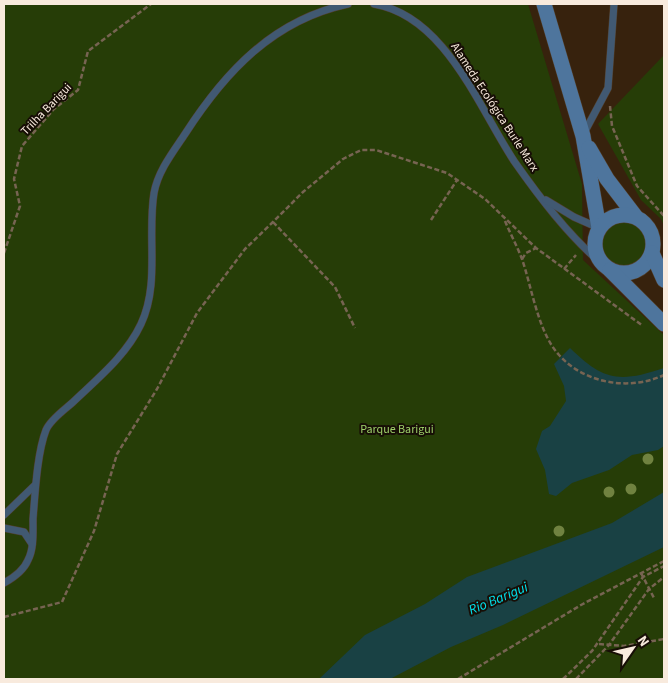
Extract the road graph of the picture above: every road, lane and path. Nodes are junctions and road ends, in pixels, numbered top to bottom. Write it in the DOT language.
graph roads {
  1 [pos="151,4"];
  2 [pos="348,4"];
  3 [pos="374,4"];
  4 [pos="544,4"];
  5 [pos="614,4"];
  6 [pos="608,88"];
  7 [pos="582,136"];
  8 [pos="457,180"];
  9 [pos="542,197"];
  10 [pos="664,216"];
  11 [pos="636,217"];
  12 [pos="504,219"];
  13 [pos="431,220"];
  14 [pos="273,222"];
  15 [pos="599,228"];
  16 [pos="536,248"];
  17 [pos="4,253"];
  18 [pos="652,253"];
  19 [pos="522,259"];
  20 [pos="606,267"];
  21 [pos="664,280"];
  22 [pos="664,324"];
  23 [pos="355,328"];
  24 [pos="649,330"];
  25 [pos="664,375"];
  26 [pos="35,484"];
  27 [pos="4,515"];
  28 [pos="4,528"];
  29 [pos="32,544"];
  30 [pos="664,561"];
  31 [pos="664,566"];
  32 [pos="641,573"];
  33 [pos="643,577"];
  34 [pos="664,577"];
  35 [pos="4,583"];
  36 [pos="649,588"];
  37 [pos="654,598"];
  38 [pos="4,618"];
  39 [pos="664,638"];
  40 [pos="598,644"];
  41 [pos="609,645"];
  42 [pos="458,679"];
  43 [pos="563,679"];
  44 [pos="576,679"];
  1 -- 17 [label="path, Trilha Barigui"];
  2 -- 26 [label="lane"];
  3 -- 9 [label="lane, Alameda Ecológica Burle Marx"];
  4 -- 7 [label="main road"];
  5 -- 6 [label="lane"];
  6 -- 7 [label="lane"];
  6 -- 10 [label="path"];
  7 -- 11 [label="main road"];
  7 -- 15 [label="main road"];
  8 -- 12 [label="path"];
  8 -- 13 [label="path"];
  8 -- 14 [label="path"];
  9 -- 15 [label="lane, Alameda Ecológica Burle Marx"];
  9 -- 20 [label="lane, Alameda Ecológica Burle Marx"];
  11 -- 15 [label="main road"];
  11 -- 18 [label="main road"];
  12 -- 16 [label="path"];
  12 -- 19 [label="path"];
  14 -- 23 [label="path"];
  14 -- 38 [label="path"];
  15 -- 20 [label="main road"];
  16 -- 19 [label="path"];
  16 -- 24 [label="path"];
  18 -- 20 [label="main road"];
  18 -- 21 [label="main road"];
  19 -- 25 [label="path"];
  20 -- 22 [label="main road"];
  26 -- 27 [label="lane"];
  26 -- 29 [label="lane"];
  28 -- 29 [label="lane"];
  29 -- 35 [label="lane"];
  30 -- 32 [label="path"];
  31 -- 33 [label="path"];
  32 -- 33 [label="path"];
  32 -- 42 [label="path"];
  33 -- 36 [label="path"];
  33 -- 40 [label="path"];
  34 -- 36 [label="path"];
  36 -- 37 [label="path"];
  36 -- 41 [label="path"];
  39 -- 41 [label="path"];
  40 -- 41 [label="path"];
  40 -- 43 [label="path"];
  41 -- 44 [label="path"];
}
